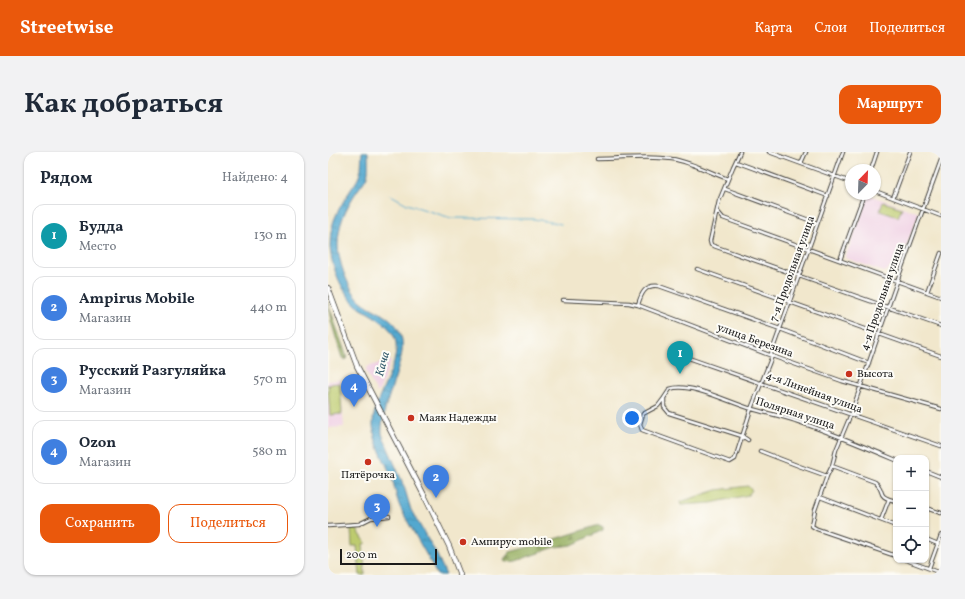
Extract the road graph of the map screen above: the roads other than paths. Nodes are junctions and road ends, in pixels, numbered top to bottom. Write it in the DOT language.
graph roads {
  1 [pos="740,152"];
  2 [pos="769,152"];
  3 [pos="806,152"];
  4 [pos="843,152"];
  5 [pos="877,152"];
  6 [pos="910,152"];
  7 [pos="778,153"];
  8 [pos="597,159"];
  9 [pos="941,160"];
  10 [pos="736,162"];
  11 [pos="802,163"];
  12 [pos="873,164"];
  13 [pos="835,176"];
  14 [pos="728,178"];
  15 [pos="845,180"];
  16 [pos="725,189"];
  17 [pos="881,193"];
  18 [pos="828,196"];
  19 [pos="893,198"];
  20 [pos="862,200"];
  21 [pos="923,209"];
  22 [pos="718,212"];
  23 [pos="941,216"];
  24 [pos="817,223"];
  25 [pos="808,250"];
  26 [pos="941,253"];
  27 [pos="840,260"];
  28 [pos="697,269"];
  29 [pos="799,276"];
  30 [pos="897,281"];
  31 [pos="328,288"];
  32 [pos="927,292"];
  33 [pos="941,297"];
  34 [pos="562,300"];
  35 [pos="790,302"];
  36 [pos="638,305"];
  37 [pos="888,308"];
  38 [pos="941,326"];
  39 [pos="780,329"];
  40 [pos="879,334"];
  41 [pos="680,355"];
  42 [pos="772,356"];
  43 [pos="941,356"];
  44 [pos="869,363"];
  45 [pos="761,382"];
  46 [pos="860,386"];
  47 [pos="664,398"];
  48 [pos="751,409"];
  49 [pos="941,409"];
  50 [pos="851,414"];
  51 [pos="742,436"];
  52 [pos="841,438"];
  53 [pos="748,440"];
  54 [pos="941,446"];
  55 [pos="760,451"];
  56 [pos="893,459"];
  57 [pos="832,466"];
  58 [pos="929,472"];
  59 [pos="827,476"];
  60 [pos="941,477"];
  61 [pos="820,497"];
  62 [pos="889,500"];
  63 [pos="893,501"];
  64 [pos="929,509"];
  65 [pos="941,513"];
  66 [pos="389,516"];
  67 [pos="881,520"];
  68 [pos="893,525"];
  69 [pos="328,526"];
  70 [pos="941,535"];
  71 [pos="929,540"];
  72 [pos="938,544"];
  73 [pos="893,555"];
  74 [pos="915,563"];
  75 [pos="929,568"];
  76 [pos="941,573"];
  77 [pos="460,575"];
  1 -- 10 [label="street"];
  2 -- 7 [label="street"];
  3 -- 11 [label="street"];
  4 -- 13 [label="street, 7-я Продольная улица"];
  5 -- 12 [label="street"];
  6 -- 19 [label="street"];
  7 -- 11 [label="street"];
  8 -- 14 [label="street"];
  9 -- 21 [label="street, 4-я Продольная улица"];
  10 -- 14 [label="street"];
  10 -- 18 [label="street"];
  11 -- 13 [label="street"];
  13 -- 15 [label="street"];
  13 -- 18 [label="street, 7-я Продольная улица"];
  14 -- 16 [label="street"];
  16 -- 22 [label="street"];
  16 -- 24 [label="street"];
  17 -- 19 [label="street"];
  18 -- 24 [label="street, 7-я Продольная улица"];
  19 -- 21 [label="street"];
  20 -- 27 [label="street"];
  21 -- 23 [label="street"];
  21 -- 30 [label="street, 4-я Продольная улица"];
  22 -- 25 [label="street"];
  22 -- 29 [label="street"];
  24 -- 25 [label="street, 7-я Продольная улица"];
  25 -- 27 [label="street"];
  25 -- 29 [label="street, 7-я Продольная улица"];
  26 -- 32 [label="street"];
  27 -- 30 [label="street"];
  28 -- 35 [label="street"];
  29 -- 35 [label="street, 7-я Продольная улица"];
  29 -- 37 [label="street"];
  30 -- 32 [label="street"];
  30 -- 37 [label="street, 4-я Продольная улица"];
  31 -- 77 [label="highway"];
  32 -- 33 [label="street"];
  34 -- 36 [label="street, улица Березина"];
  35 -- 39 [label="street, 7-я Продольная улица"];
  35 -- 40 [label="street"];
  36 -- 39 [label="street"];
  36 -- 42 [label="street, улица Березина"];
  37 -- 38 [label="street"];
  37 -- 40 [label="street, 4-я Продольная улица"];
  39 -- 42 [label="street, 7-я Продольная улица"];
  39 -- 44 [label="street"];
  40 -- 43 [label="street"];
  40 -- 44 [label="street, 4-я Продольная улица"];
  41 -- 45 [label="street, 4-я Линейная улица"];
  42 -- 45 [label="street, 7-я Продольная улица"];
  42 -- 46 [label="street, улица Березина"];
  44 -- 46 [label="street, 4-я Продольная улица"];
  45 -- 48 [label="street, 7-я Продольная улица"];
  45 -- 50 [label="street, 4-я Линейная улица"];
  46 -- 49 [label="street, улица Березина"];
  46 -- 50 [label="street, 4-я Продольная улица"];
  47 -- 48 [label="street, Полярная улица"];
  47 -- 51 [label="street"];
  47 -- 51 [label="street, 7-я Продольная улица"];
  48 -- 51 [label="street, 7-я Продольная улица"];
  48 -- 52 [label="street, Полярная улица"];
  50 -- 52 [label="street, 4-я Продольная улица"];
  50 -- 54 [label="street, 4-я Линейная улица"];
  51 -- 53 [label="street"];
  52 -- 56 [label="street, Полярная улица"];
  52 -- 57 [label="street, 4-я Продольная улица"];
  55 -- 59 [label="street"];
  57 -- 59 [label="street, 4-я Продольная улица"];
  57 -- 62 [label="street"];
  58 -- 60 [label="street"];
  59 -- 61 [label="street, 4-я Продольная улица"];
  61 -- 67 [label="street"];
  61 -- 73 [label="street, 4-я Продольная улица"];
  62 -- 63 [label="street"];
  62 -- 67 [label="street"];
  64 -- 65 [label="street"];
  66 -- 69 [label="street"];
  67 -- 68 [label="street"];
  70 -- 72 [label="street"];
  71 -- 72 [label="street"];
  72 -- 75 [label="street"];
  74 -- 75 [label="street"];
  75 -- 76 [label="street"];
}
